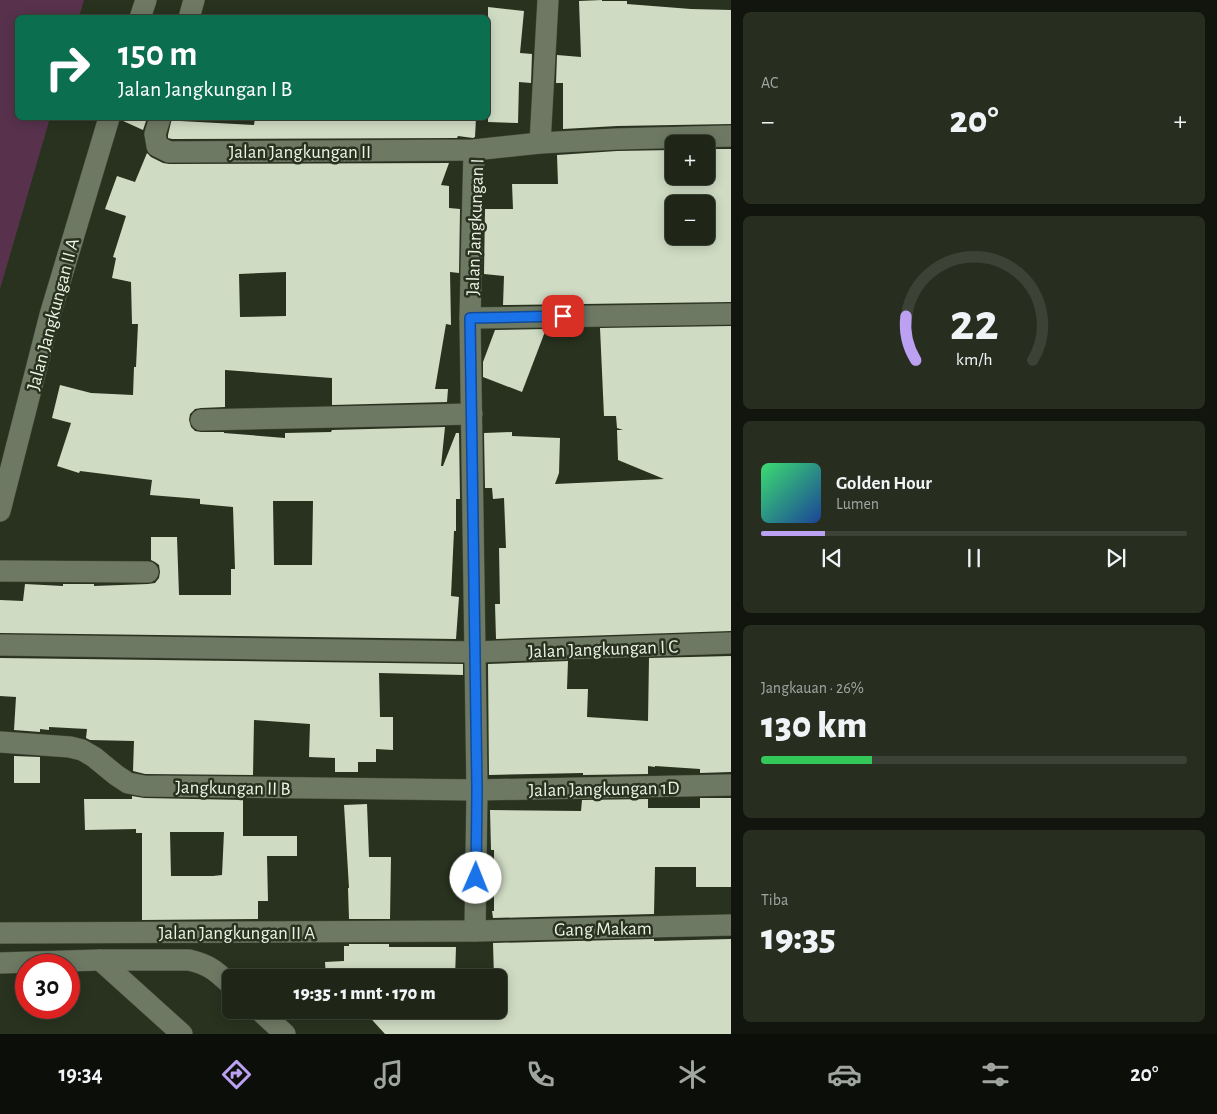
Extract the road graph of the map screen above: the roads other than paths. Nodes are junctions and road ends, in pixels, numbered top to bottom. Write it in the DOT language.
graph roads {
  1 [pos="146,0"];
  2 [pos="194,0"];
  3 [pos="548,0"];
  4 [pos="141,15"];
  5 [pos="190,15"];
  6 [pos="108,120"];
  7 [pos="159,120"];
  8 [pos="731,136"];
  9 [pos="540,143"];
  10 [pos="474,150"];
  11 [pos="731,314"];
  12 [pos="470,318"];
  13 [pos="472,414"];
  14 [pos="201,420"];
  15 [pos="0,511"];
  16 [pos="0,572"];
  17 [pos="148,572"];
  18 [pos="731,644"];
  19 [pos="0,645"];
  20 [pos="475,652"];
  21 [pos="0,742"];
  22 [pos="731,785"];
  23 [pos="477,790"];
  24 [pos="731,925"];
  25 [pos="475,931"];
  26 [pos="0,933"];
  27 [pos="100,960"];
  28 [pos="0,963"];
  29 [pos="222,977"];
  30 [pos="269,1019"];
  31 [pos="182,1034"];
  32 [pos="285,1034"];
  1 -- 4 [label="street"];
  2 -- 5 [label="street"];
  3 -- 9 [label="street"];
  6 -- 15 [label="street, Jalan Jangkungan II A"];
  7 -- 10 [label="street, Jalan Jangkungan II"];
  8 -- 9 [label="street, Jalan Jangkungan I"];
  9 -- 10 [label="street, Jalan Jangkungan I"];
  10 -- 12 [label="street, Jalan Jangkungan I"];
  11 -- 12 [label="street"];
  12 -- 13 [label="street, Jalan Jangkungan I"];
  13 -- 14 [label="street"];
  13 -- 20 [label="street, Jalan Jangkungan I"];
  16 -- 17 [label="street"];
  18 -- 20 [label="street, Jalan Jangkungan I C"];
  19 -- 20 [label="street"];
  20 -- 23 [label="street, Jalan Jangkungan I"];
  21 -- 23 [label="street, Jangkungan II B"];
  22 -- 23 [label="street, Jalan Jangkungan 1D"];
  23 -- 25 [label="street, Jalan Jangkungan I"];
  24 -- 25 [label="street, Gang Makam"];
  25 -- 26 [label="street, Jalan Jangkungan II A"];
  27 -- 28 [label="street"];
  27 -- 29 [label="street"];
  27 -- 31 [label="street"];
  30 -- 32 [label="street"];
}
